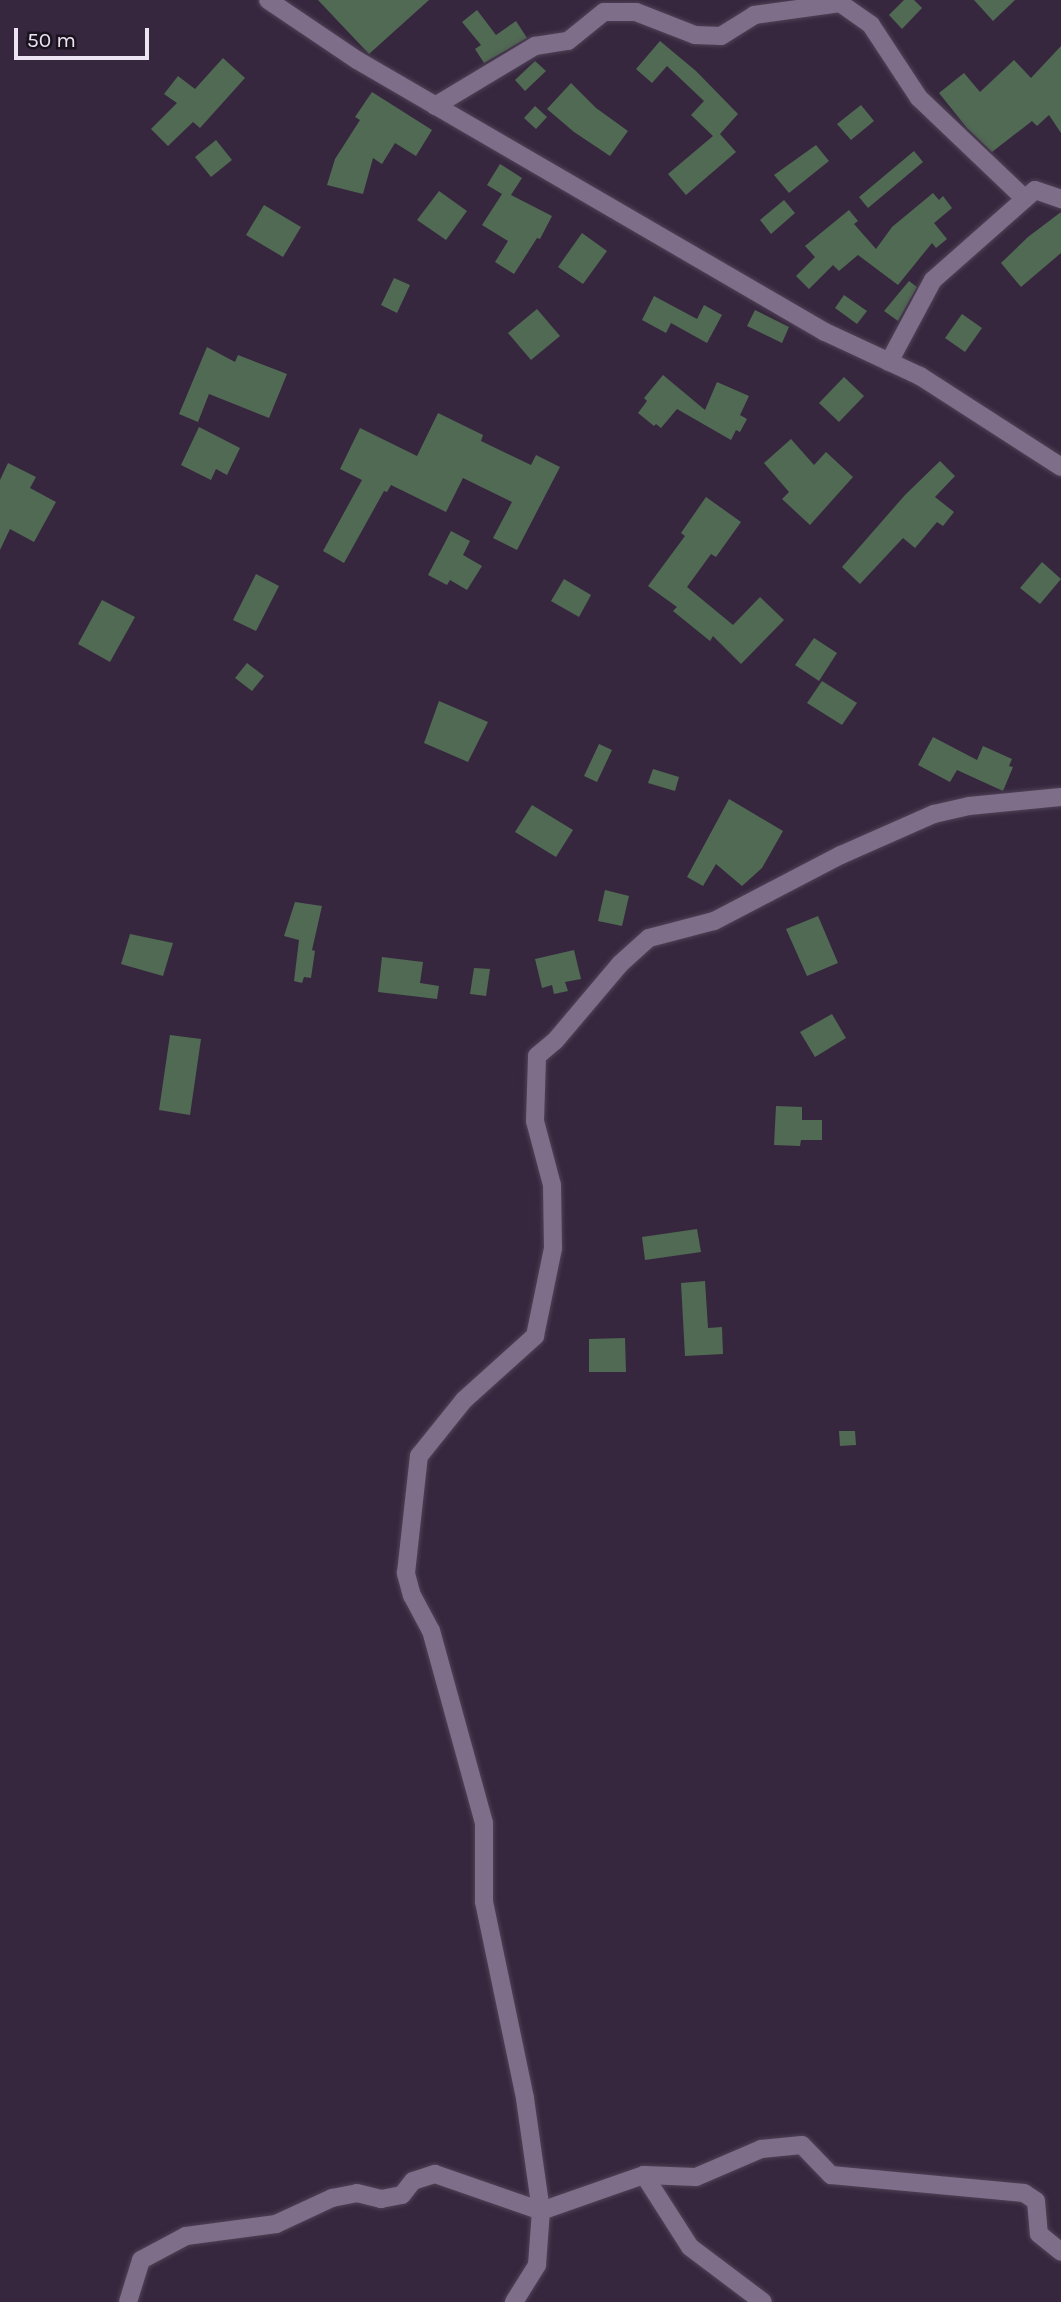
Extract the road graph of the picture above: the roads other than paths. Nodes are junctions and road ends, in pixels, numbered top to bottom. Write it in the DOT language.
graph roads {
  1 [pos="268,0"];
  2 [pos="435,106"];
  3 [pos="1025,199"];
  4 [pos="1061,199"];
  5 [pos="889,362"];
  6 [pos="1061,467"];
  7 [pos="1061,797"];
  8 [pos="644,2175"];
  9 [pos="541,2211"];
  10 [pos="1061,2252"];
  11 [pos="128,2302"];
  12 [pos="514,2302"];
  13 [pos="763,2302"];
  1 -- 2 [label="street"];
  2 -- 3 [label="street"];
  2 -- 5 [label="street"];
  3 -- 4 [label="street"];
  3 -- 5 [label="street"];
  5 -- 6 [label="street"];
  7 -- 9 [label="street"];
  8 -- 9 [label="street"];
  8 -- 10 [label="street"];
  8 -- 13 [label="street"];
  9 -- 11 [label="street"];
  9 -- 12 [label="street"];
}
